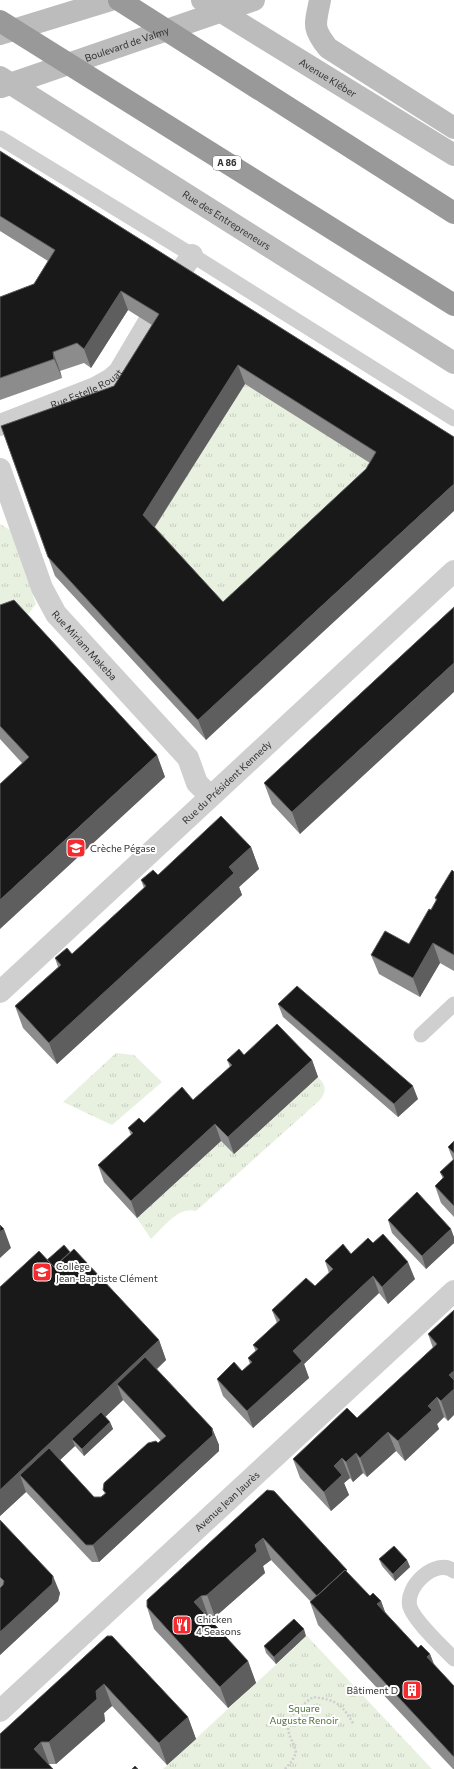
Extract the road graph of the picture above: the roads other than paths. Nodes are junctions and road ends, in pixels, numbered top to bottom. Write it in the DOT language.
graph roads {
  1 [pos="111,0"];
  2 [pos="119,0"];
  3 [pos="202,0"];
  4 [pos="254,0"];
  5 [pos="320,0"];
  6 [pos="220,11"];
  7 [pos="0,21"];
  8 [pos="0,34"];
  9 [pos="3,82"];
  10 [pos="454,128"];
  11 [pos="0,138"];
  12 [pos="454,155"];
  13 [pos="454,213"];
  14 [pos="192,255"];
  15 [pos="177,277"];
  16 [pos="454,305"];
  17 [pos="148,323"];
  18 [pos="454,363"];
  19 [pos="454,419"];
  20 [pos="0,425"];
  21 [pos="0,469"];
  22 [pos="454,571"];
  23 [pos="210,796"];
  24 [pos="0,992"];
  25 [pos="454,1004"];
  26 [pos="421,1035"];
  27 [pos="454,1291"];
  28 [pos="454,1571"];
  29 [pos="454,1659"];
  30 [pos="0,1711"];
  1 -- 8 [label="street"];
  2 -- 13 [label="highway, bridge"];
  3 -- 6 [label="street, Avenue Kléber"];
  4 -- 6 [label="street, Boulevard de Valmy"];
  5 -- 10 [label="street"];
  6 -- 9 [label="street, Boulevard de Valmy"];
  6 -- 12 [label="street, Avenue Kléber"];
  7 -- 16 [label="highway, A 86, bridge"];
  9 -- 18 [label="street, Rue des Entrepreneurs"];
  11 -- 14 [label="lane"];
  14 -- 15 [label="street"];
  14 -- 19 [label="lane"];
  17 -- 20 [label="street, Rue Estelle Rouat"];
  21 -- 23 [label="street, Rue Miriam Makeba"];
  22 -- 23 [label="street, Rue du Président Kennedy"];
  23 -- 24 [label="street, Rue du Président Kennedy"];
  25 -- 26 [label="lane"];
  27 -- 30 [label="street, Avenue Jean Jaurès"];
  28 -- 29 [label="lane"];
}
